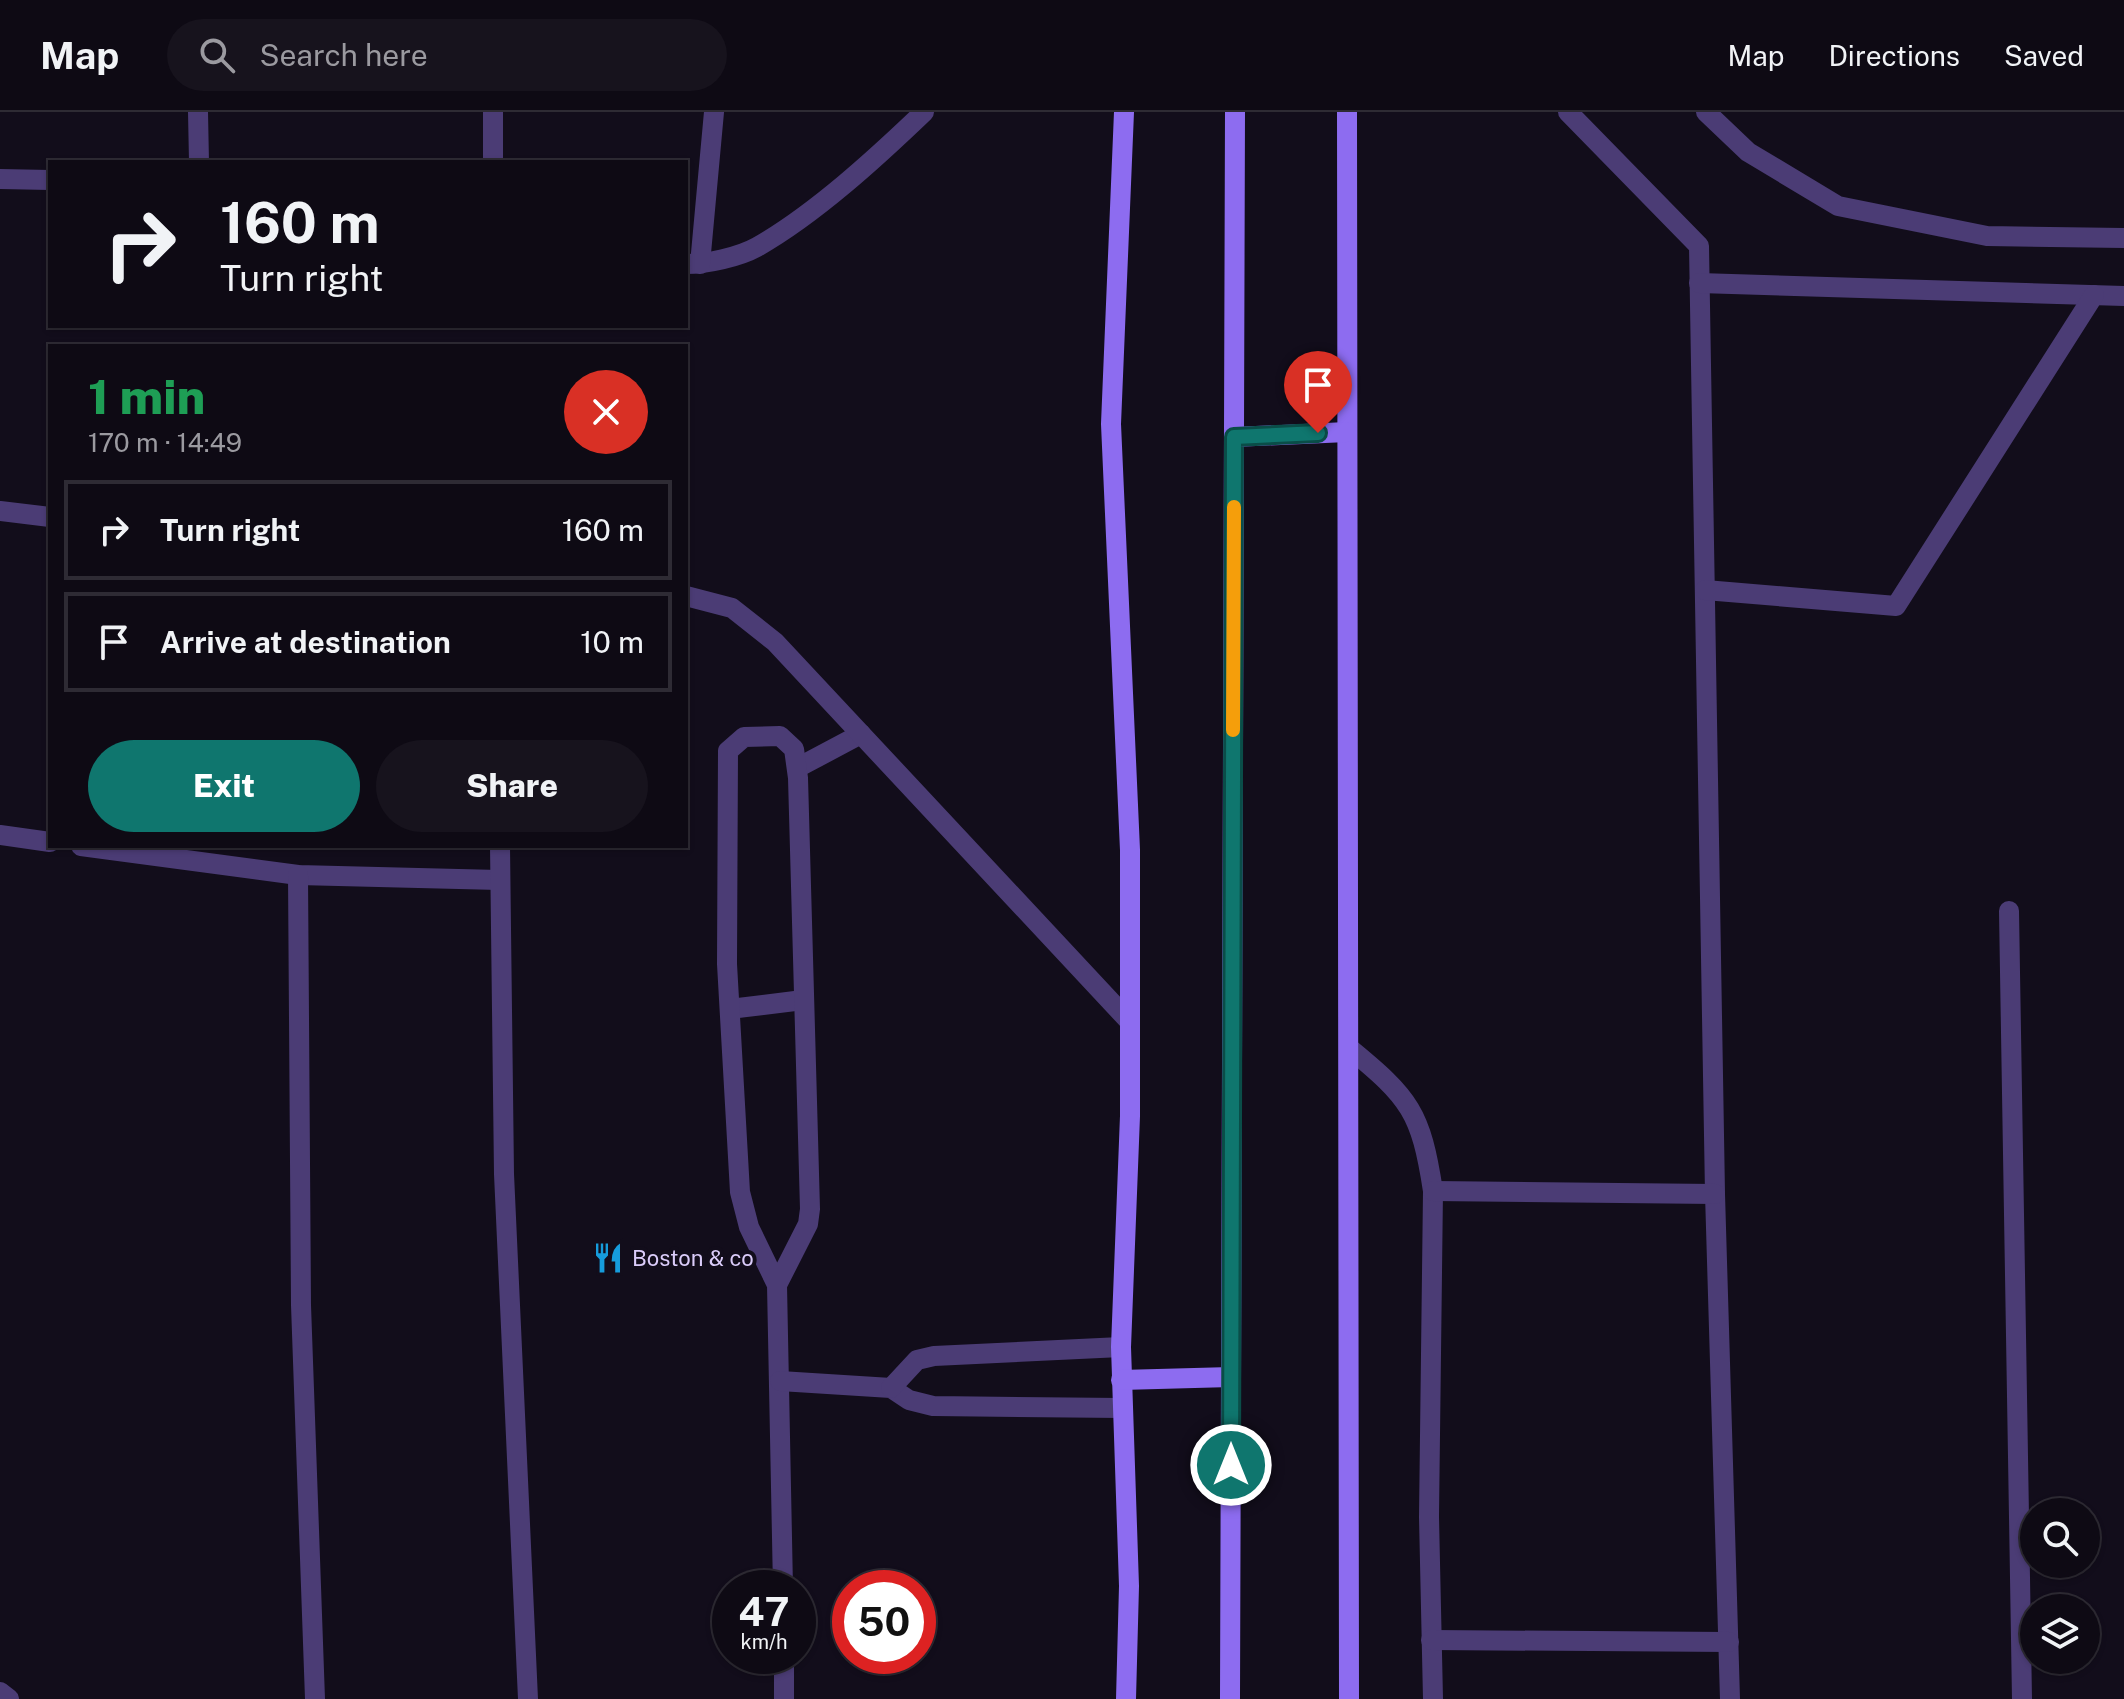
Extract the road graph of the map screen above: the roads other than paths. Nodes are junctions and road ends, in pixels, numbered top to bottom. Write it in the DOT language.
graph roads {
  1 [pos="198,112"];
  2 [pos="493,112"];
  3 [pos="714,112"];
  4 [pos="924,112"];
  5 [pos="1124,112"];
  6 [pos="1235,112"];
  7 [pos="1347,112"];
  8 [pos="1568,112"];
  9 [pos="1706,112"];
  10 [pos="199,160"];
  11 [pos="493,160"];
  12 [pos="0,179"];
  13 [pos="48,180"];
  14 [pos="2124,238"];
  15 [pos="693,264"];
  16 [pos="1699,283"];
  17 [pos="2094,295"];
  18 [pos="2124,296"];
  19 [pos="1347,432"];
  20 [pos="1234,437"];
  21 [pos="0,511"];
  22 [pos="48,517"];
  23 [pos="1705,590"];
  24 [pos="688,596"];
  25 [pos="861,734"];
  26 [pos="797,768"];
  27 [pos="0,835"];
  28 [pos="48,842"];
  29 [pos="96,848"];
  30 [pos="500,848"];
  31 [pos="298,875"];
  32 [pos="499,880"];
  33 [pos="2009,911"];
  34 [pos="803,1000"];
  35 [pos="730,1009"];
  36 [pos="1130,1022"];
  37 [pos="1349,1048"];
  38 [pos="1433,1191"];
  39 [pos="1715,1194"];
  40 [pos="777,1285"];
  41 [pos="1121,1347"];
  42 [pos="1231,1377"];
  43 [pos="1121,1380"];
  44 [pos="780,1381"];
  45 [pos="891,1388"];
  46 [pos="1122,1408"];
  47 [pos="783,1570"];
  48 [pos="1431,1640"];
  49 [pos="1729,1642"];
  50 [pos="784,1674"];
  51 [pos="0,1692"];
  52 [pos="9,1699"];
  53 [pos="315,1699"];
  54 [pos="528,1699"];
  55 [pos="784,1699"];
  56 [pos="1126,1699"];
  57 [pos="1230,1699"];
  58 [pos="1349,1699"];
  59 [pos="1433,1699"];
  60 [pos="1730,1699"];
  61 [pos="2022,1699"];
  1 -- 10 [label="street"];
  2 -- 11 [label="street"];
  3 -- 15 [label="street"];
  4 -- 15 [label="street"];
  5 -- 36 [label="main road"];
  6 -- 20 [label="main road"];
  7 -- 19 [label="main road"];
  8 -- 16 [label="street"];
  9 -- 14 [label="street"];
  12 -- 13 [label="street"];
  16 -- 17 [label="street"];
  16 -- 23 [label="street"];
  17 -- 18 [label="street"];
  17 -- 23 [label="street"];
  19 -- 20 [label="main road"];
  19 -- 37 [label="main road"];
  20 -- 42 [label="main road"];
  21 -- 22 [label="street"];
  23 -- 39 [label="street"];
  24 -- 25 [label="street"];
  25 -- 26 [label="street"];
  25 -- 36 [label="street"];
  26 -- 34 [label="street"];
  26 -- 35 [label="street"];
  27 -- 28 [label="street"];
  29 -- 31 [label="street"];
  30 -- 32 [label="street"];
  31 -- 32 [label="street"];
  31 -- 53 [label="street"];
  32 -- 54 [label="street"];
  33 -- 61 [label="street"];
  34 -- 35 [label="street"];
  34 -- 40 [label="street"];
  35 -- 40 [label="street"];
  36 -- 41 [label="main road"];
  37 -- 38 [label="street"];
  37 -- 58 [label="main road"];
  38 -- 39 [label="street"];
  38 -- 48 [label="street"];
  39 -- 49 [label="street"];
  40 -- 44 [label="street"];
  41 -- 43 [label="main road"];
  41 -- 45 [label="street"];
  42 -- 43 [label="main road"];
  42 -- 57 [label="main road"];
  43 -- 46 [label="main road"];
  44 -- 45 [label="street"];
  44 -- 47 [label="street"];
  45 -- 46 [label="street"];
  46 -- 56 [label="main road"];
  48 -- 49 [label="street"];
  48 -- 59 [label="street"];
  49 -- 60 [label="street"];
  50 -- 55 [label="street"];
  51 -- 52 [label="street"];
}
